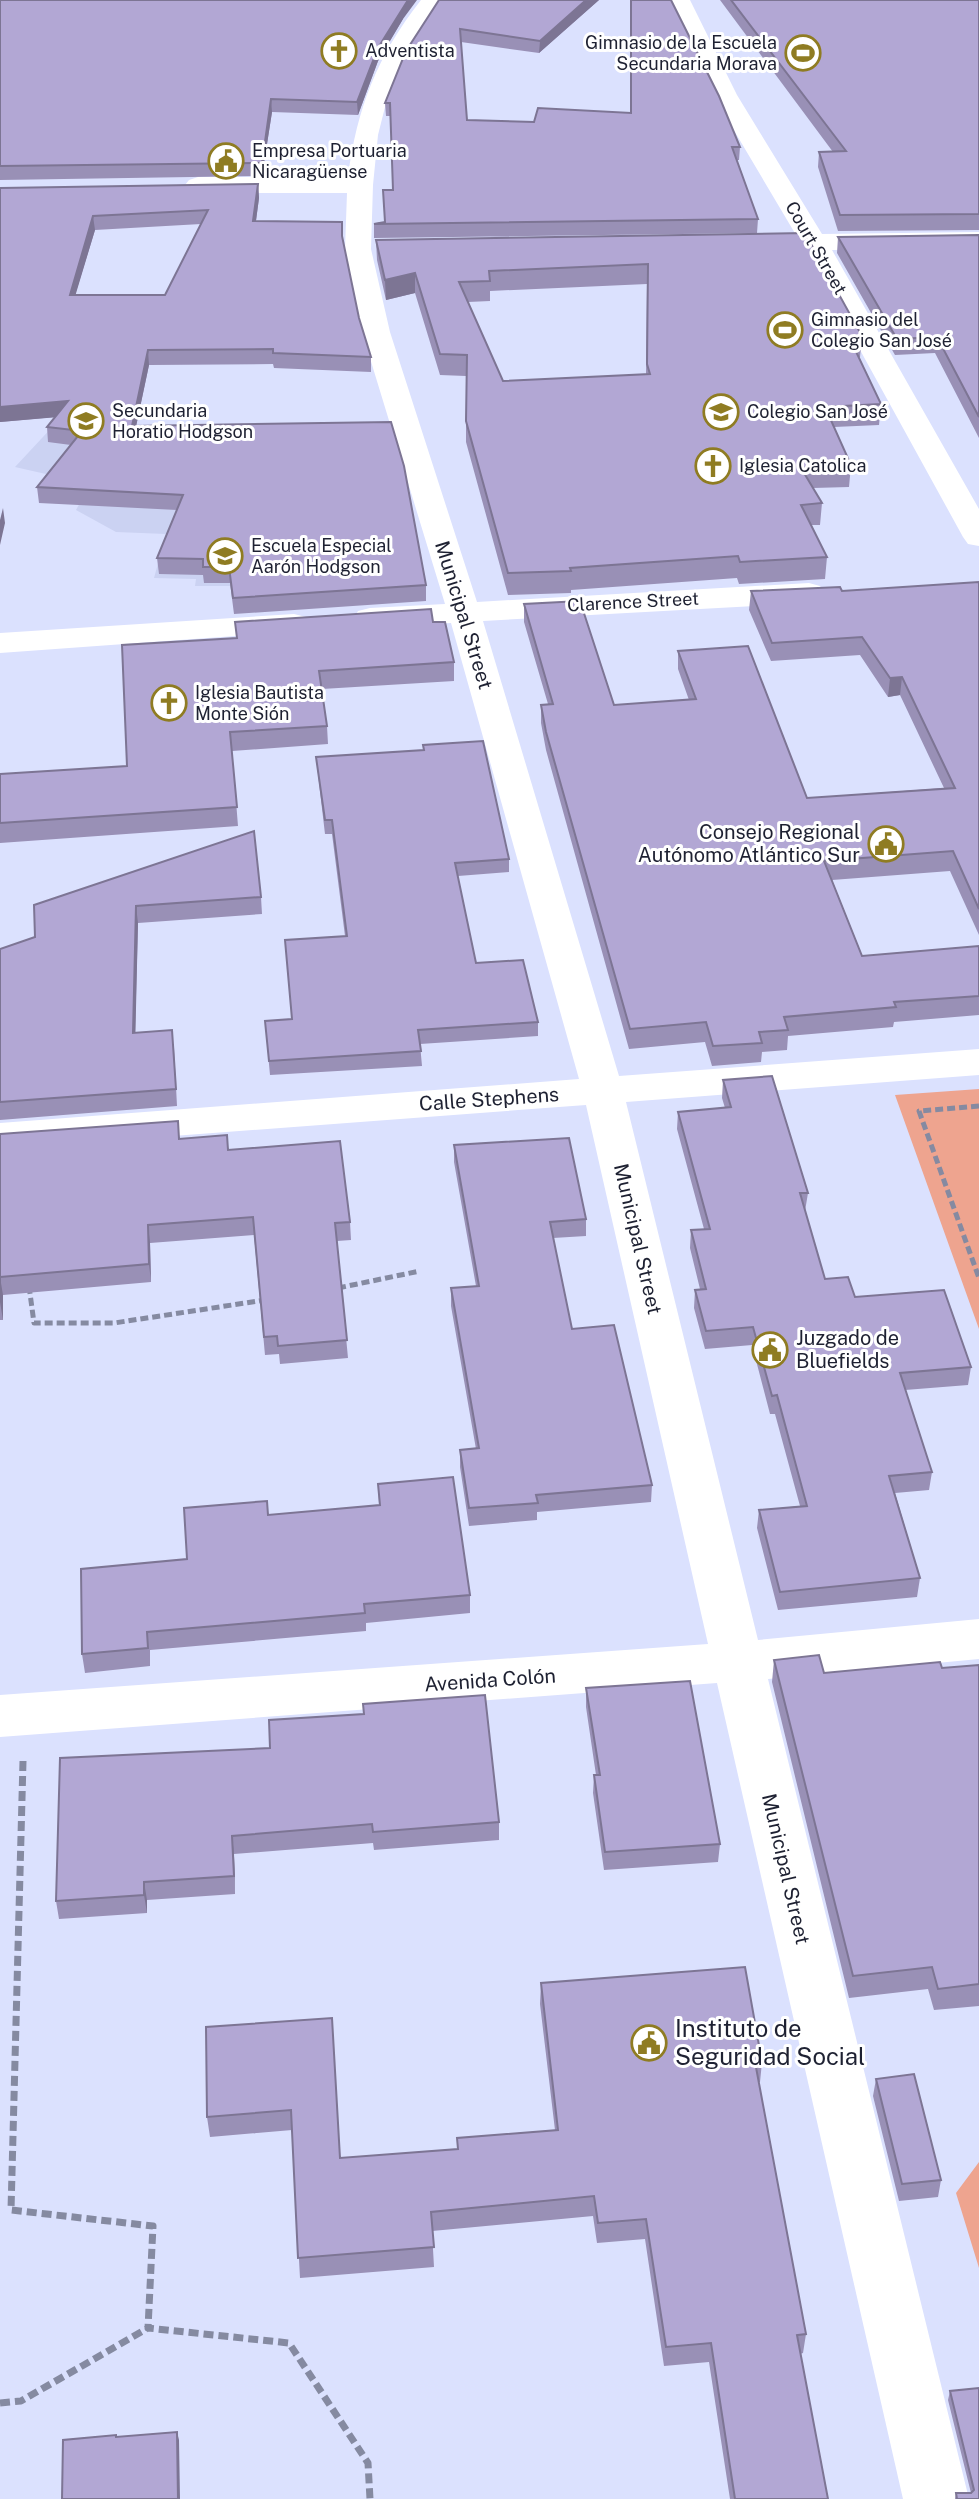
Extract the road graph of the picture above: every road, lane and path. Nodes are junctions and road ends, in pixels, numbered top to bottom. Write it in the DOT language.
graph roads {
  1 [pos="432,0"];
  2 [pos="679,0"];
  3 [pos="360,185"];
  4 [pos="179,186"];
  5 [pos="979,240"];
  6 [pos="814,242"];
  7 [pos="720,243"];
  8 [pos="979,537"];
  9 [pos="838,591"];
  10 [pos="464,612"];
  11 [pos="0,643"];
  12 [pos="979,1062"];
  13 [pos="603,1091"];
  14 [pos="979,1106"];
  15 [pos="0,1136"];
  16 [pos="420,1271"];
  17 [pos="28,1277"];
  18 [pos="979,1278"];
  19 [pos="329,1289"];
  20 [pos="271,1299"];
  21 [pos="979,1639"];
  22 [pos="737,1662"];
  23 [pos="13,1714"];
  24 [pos="148,2328"];
  25 [pos="0,2403"];
  26 [pos="370,2499"];
  27 [pos="936,2499"];
  1 -- 3 [label="street, Municipal Street"];
  2 -- 6 [label="street, Court Street"];
  3 -- 4 [label="street"];
  3 -- 10 [label="street, Municipal Street"];
  5 -- 6 [label="street"];
  6 -- 7 [label="street"];
  6 -- 8 [label="street, Court Street"];
  9 -- 10 [label="street, Clarence Street"];
  10 -- 11 [label="street, Clarence Street"];
  10 -- 13 [label="street, Municipal Street"];
  12 -- 13 [label="street, Calle Stephens"];
  13 -- 15 [label="street, Calle Stephens"];
  13 -- 22 [label="street, Municipal Street"];
  14 -- 18 [label="path"];
  16 -- 19 [label="path"];
  17 -- 20 [label="path"];
  21 -- 22 [label="street, Avenida Colón"];
  22 -- 23 [label="street, Avenida Colón"];
  22 -- 27 [label="street, Municipal Street"];
  23 -- 24 [label="path"];
  24 -- 25 [label="path"];
  24 -- 26 [label="path"];
}
